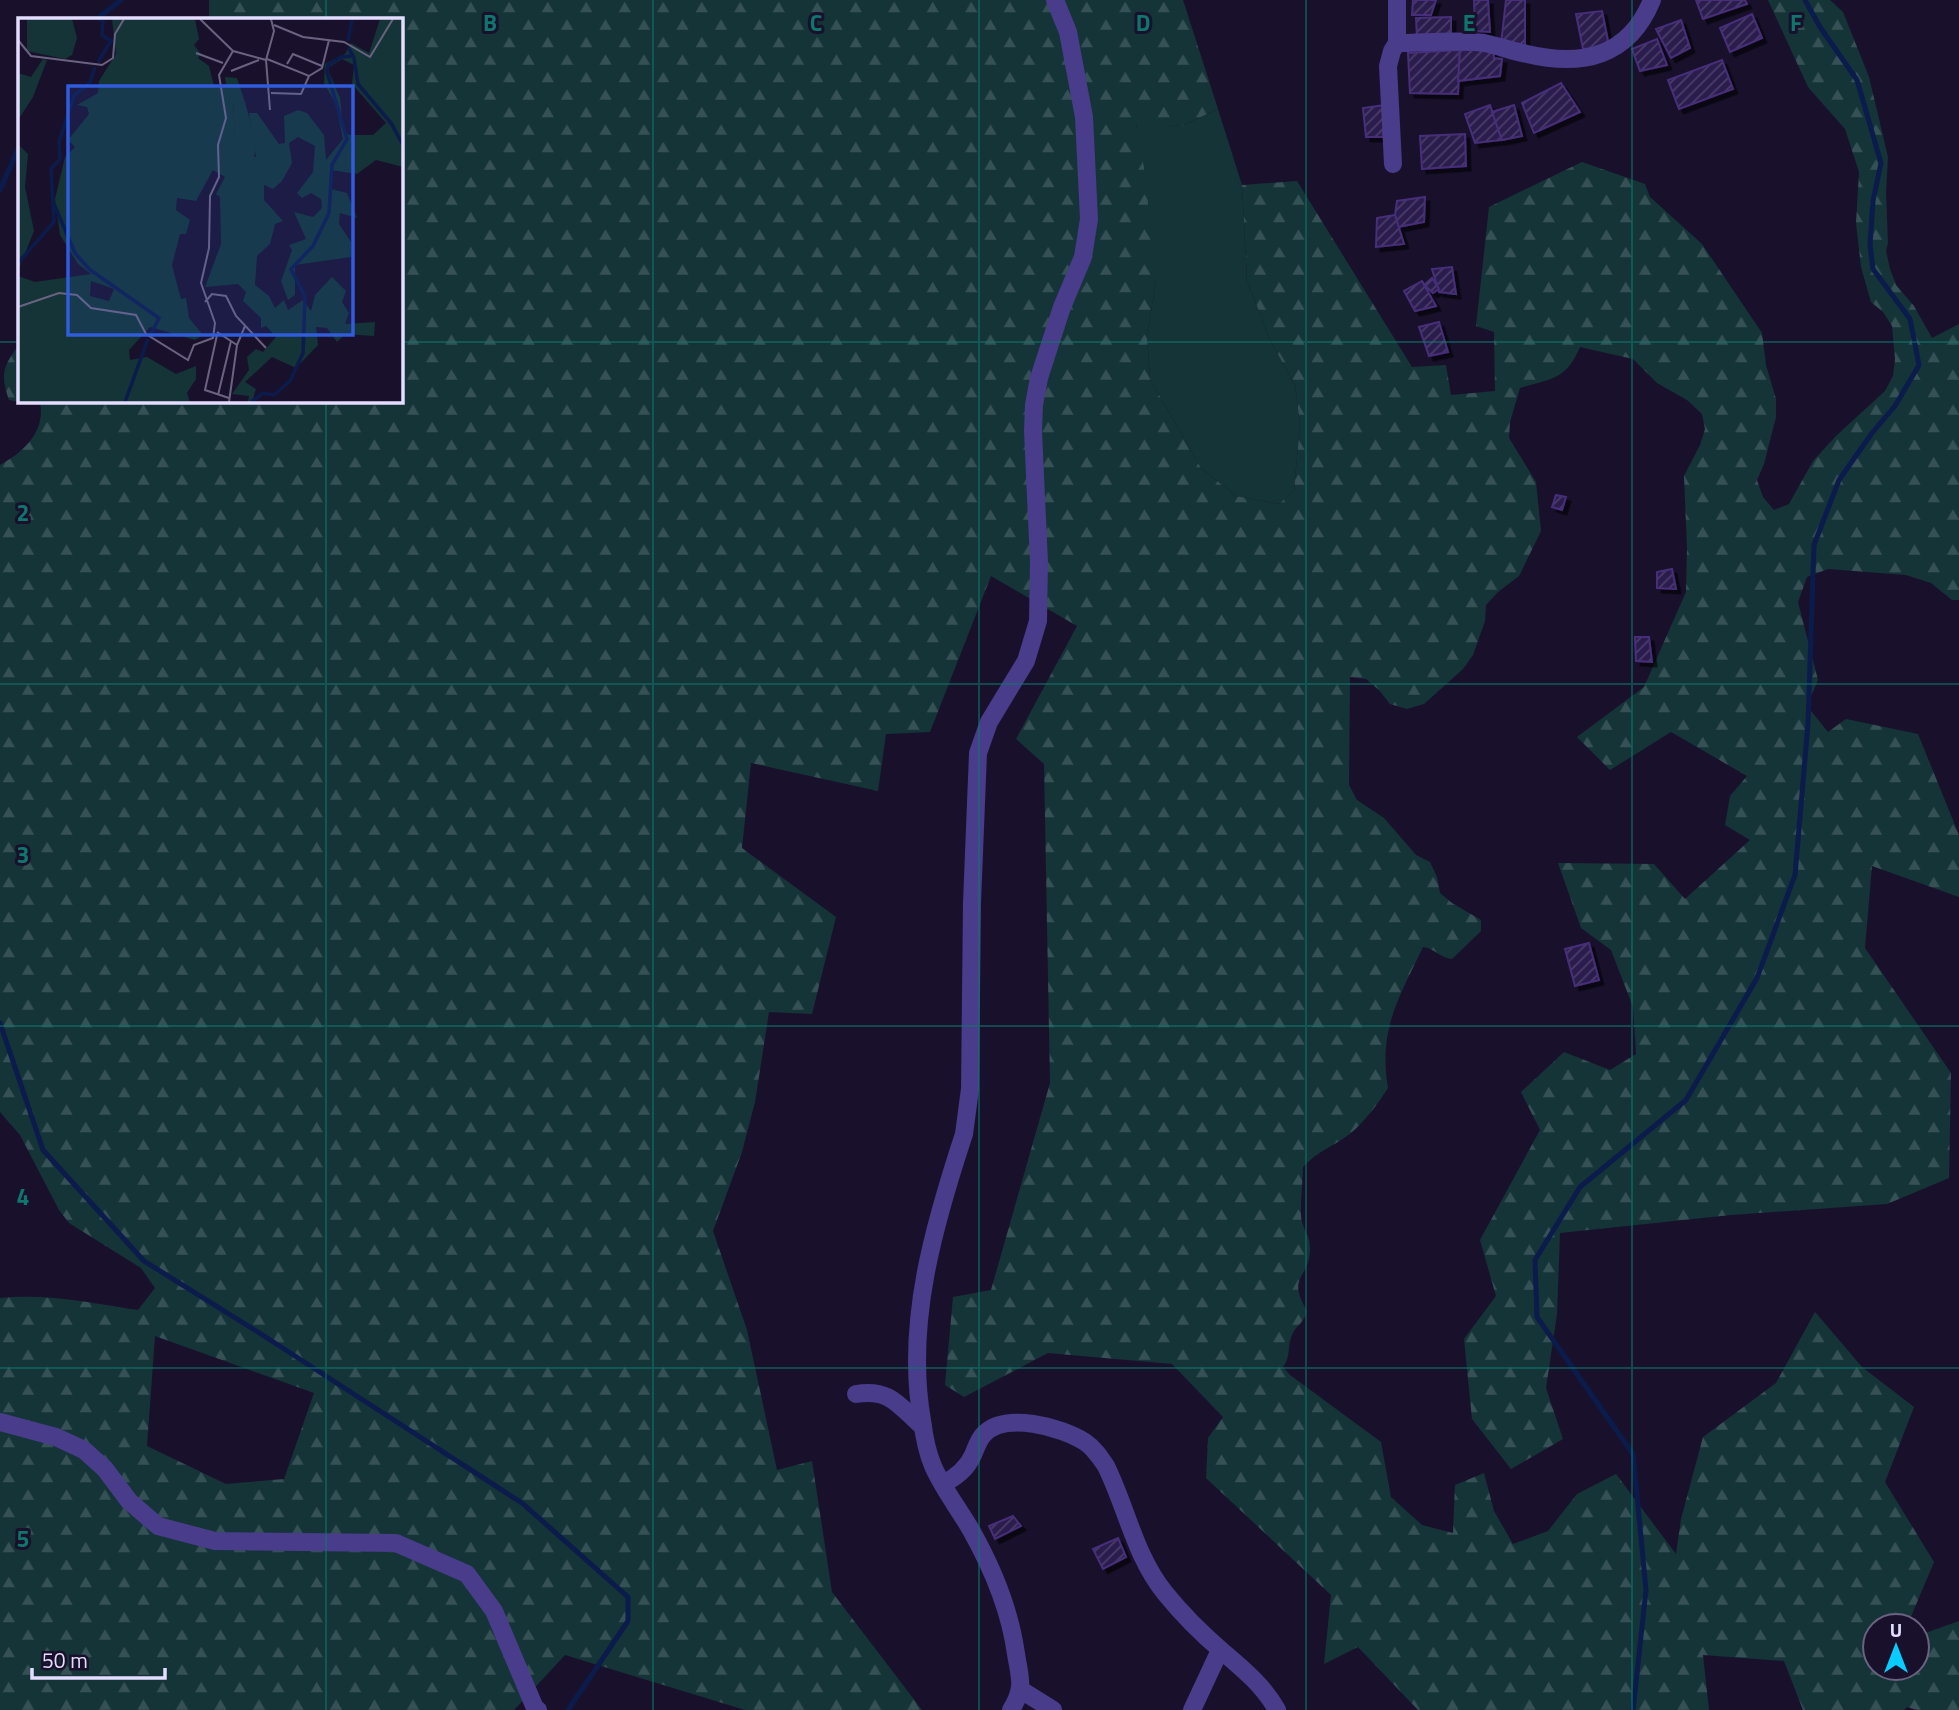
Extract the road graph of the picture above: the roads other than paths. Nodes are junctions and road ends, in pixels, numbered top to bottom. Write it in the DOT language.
graph roads {
  1 [pos="1055,0"];
  2 [pos="1397,0"];
  3 [pos="1652,0"];
  4 [pos="1398,43"];
  5 [pos="1393,164"];
  6 [pos="856,1394"];
  7 [pos="0,1422"];
  8 [pos="923,1427"];
  9 [pos="943,1484"];
  10 [pos="1220,1650"];
  11 [pos="1026,1699"];
  12 [pos="538,1710"];
  13 [pos="1011,1710"];
  14 [pos="1053,1710"];
  15 [pos="1192,1710"];
  16 [pos="1277,1710"];
  1 -- 8 [label="street"];
  2 -- 4 [label="street"];
  3 -- 4 [label="street"];
  4 -- 5 [label="street"];
  6 -- 8 [label="street"];
  7 -- 12 [label="street"];
  8 -- 9 [label="street"];
  9 -- 10 [label="street"];
  9 -- 11 [label="street"];
  10 -- 15 [label="street"];
  10 -- 16 [label="street"];
  11 -- 13 [label="street"];
  11 -- 14 [label="street"];
}
